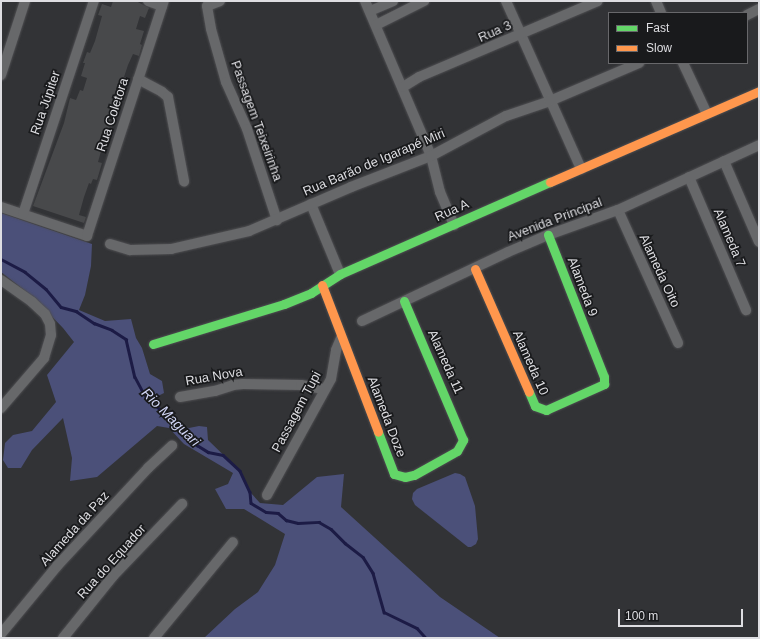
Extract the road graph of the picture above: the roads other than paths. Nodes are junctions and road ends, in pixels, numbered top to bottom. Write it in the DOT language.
graph roads {
  1 [pos="25,1"];
  2 [pos="94,1"];
  3 [pos="148,1"];
  4 [pos="220,1"];
  5 [pos="365,1"];
  6 [pos="393,1"];
  7 [pos="424,1"];
  8 [pos="506,1"];
  9 [pos="598,1"];
  10 [pos="656,1"];
  11 [pos="163,3"];
  12 [pos="759,9"];
  13 [pos="370,11"];
  14 [pos="661,12"];
  15 [pos="748,14"];
  16 [pos="376,25"];
  17 [pos="521,34"];
  18 [pos="637,64"];
  19 [pos="683,64"];
  20 [pos="1,75"];
  21 [pos="138,79"];
  22 [pos="403,87"];
  23 [pos="759,91"];
  24 [pos="550,101"];
  25 [pos="708,114"];
  26 [pos="759,145"];
  27 [pos="431,156"];
  28 [pos="724,160"];
  29 [pos="581,168"];
  30 [pos="689,177"];
  31 [pos="184,181"];
  32 [pos="311,204"];
  33 [pos="1,207"];
  34 [pos="618,210"];
  35 [pos="23,214"];
  36 [pos="277,220"];
  37 [pos="454,225"];
  38 [pos="548,235"];
  39 [pos="759,242"];
  40 [pos="110,244"];
  41 [pos="476,269"];
  42 [pos="340,274"];
  43 [pos="1,280"];
  44 [pos="322,285"];
  45 [pos="404,301"];
  46 [pos="746,310"];
  47 [pos="362,322"];
  48 [pos="341,338"];
  49 [pos="678,342"];
  50 [pos="153,344"];
  51 [pos="591,348"];
  52 [pos="324,389"];
  53 [pos="180,397"];
  54 [pos="1,408"];
  55 [pos="462,433"];
  56 [pos="172,446"];
  57 [pos="267,495"];
  58 [pos="182,504"];
  59 [pos="233,542"];
  60 [pos="1,634"];
  61 [pos="63,638"];
  62 [pos="154,638"];
  1 -- 20 [label="street"];
  2 -- 35 [label="street, Rua Júpiter"];
  3 -- 11 [label="street"];
  4 -- 36 [label="street, Passagem Teixeirinha"];
  5 -- 13 [label="street"];
  6 -- 13 [label="street"];
  7 -- 16 [label="street"];
  8 -- 17 [label="street"];
  9 -- 17 [label="street, Rua 3"];
  10 -- 14 [label="street"];
  11 -- 21 [label="street, Rua Coletora"];
  12 -- 15 [label="street"];
  13 -- 16 [label="street"];
  16 -- 22 [label="street"];
  17 -- 22 [label="street, Rua 3"];
  17 -- 24 [label="street"];
  18 -- 24 [label="street, Rua Barão de Igarapé Miri"];
  19 -- 25 [label="street"];
  21 -- 31 [label="street"];
  21 -- 35 [label="street, Rua Coletora"];
  22 -- 27 [label="street"];
  23 -- 25 [label="street, Rua A"];
  24 -- 27 [label="street, Rua Barão de Igarapé Miri"];
  24 -- 29 [label="street"];
  25 -- 29 [label="street, Rua A"];
  26 -- 28 [label="street, Avenida Principal"];
  27 -- 32 [label="street, Rua Barão de Igarapé Miri"];
  27 -- 37 [label="street"];
  28 -- 30 [label="street, Avenida Principal"];
  28 -- 39 [label="street"];
  29 -- 37 [label="street, Rua A"];
  30 -- 34 [label="street, Avenida Principal"];
  30 -- 46 [label="street, Alameda 7"];
  32 -- 36 [label="street, Rua Barão de Igarapé Miri"];
  32 -- 42 [label="street"];
  33 -- 35 [label="street"];
  34 -- 38 [label="street, Avenida Principal"];
  34 -- 49 [label="street, Alameda Oito"];
  36 -- 40 [label="street, Rua Barão de Igarapé Miri"];
  37 -- 42 [label="street, Rua A"];
  38 -- 41 [label="street, Avenida Principal"];
  38 -- 51 [label="street, Alameda 9"];
  41 -- 45 [label="street, Avenida Principal"];
  41 -- 51 [label="street, Alameda 10"];
  42 -- 44 [label="street, Rua A"];
  43 -- 54 [label="street"];
  44 -- 48 [label="street, Alameda Doze"];
  44 -- 50 [label="street, Rua A"];
  45 -- 47 [label="street, Avenida Principal"];
  45 -- 55 [label="street, Alameda 11"];
  48 -- 52 [label="street, Passagem Tupi"];
  48 -- 55 [label="street, Alameda Doze"];
  52 -- 53 [label="street, Rua Nova"];
  52 -- 57 [label="street, Passagem Tupi"];
  56 -- 60 [label="street, Alameda da Paz"];
  58 -- 61 [label="street, Rua do Equador"];
  59 -- 62 [label="street"];
}
